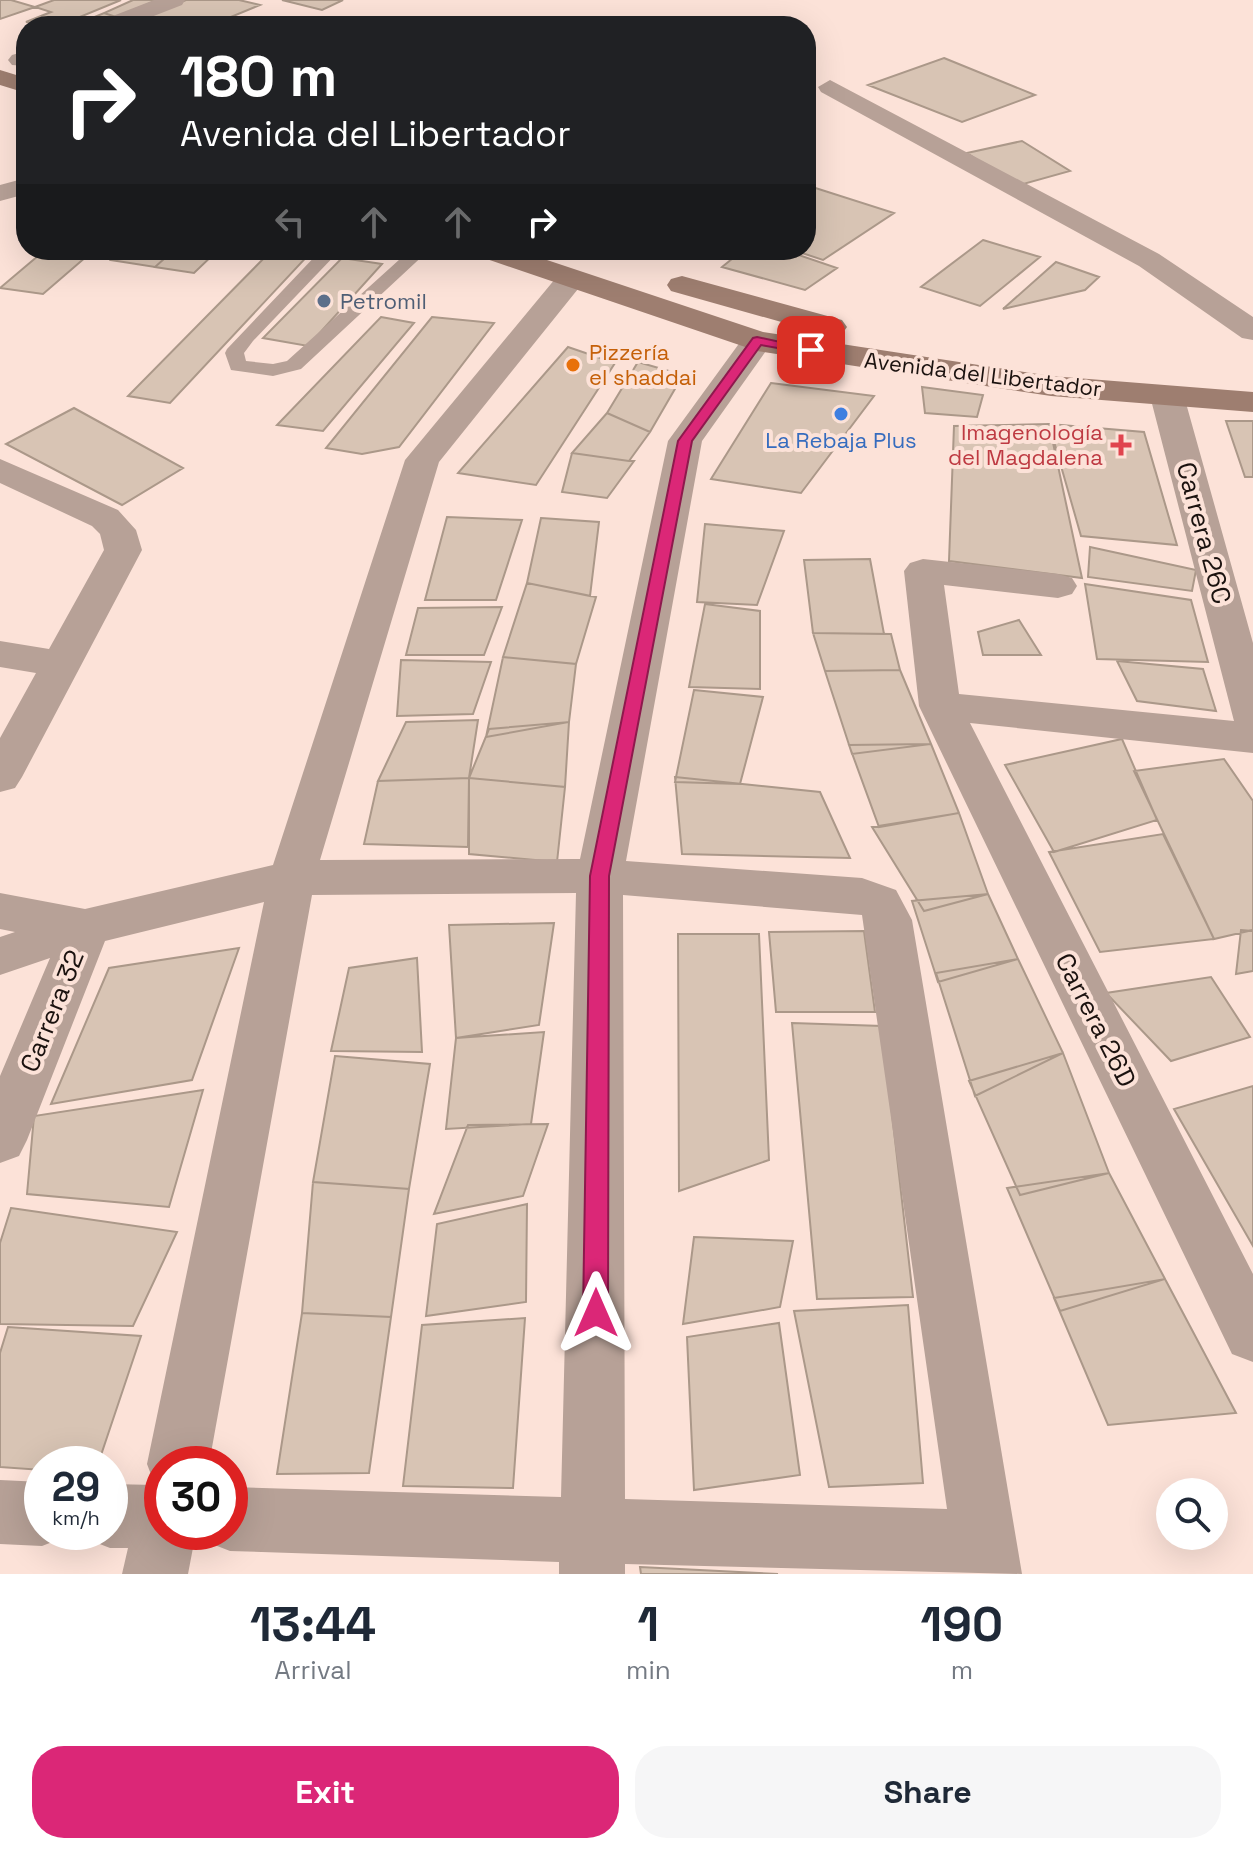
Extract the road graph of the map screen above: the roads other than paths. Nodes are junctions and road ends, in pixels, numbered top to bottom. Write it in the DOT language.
graph roads {
  1 [pos="174,0"];
  2 [pos="133,16"];
  3 [pos="830,87"];
  4 [pos="321,260"];
  5 [pos="409,260"];
  6 [pos="547,260"];
  7 [pos="570,264"];
  8 [pos="1253,331"];
  9 [pos="757,341"];
  10 [pos="1253,376"];
  11 [pos="1167,396"];
  12 [pos="1253,402"];
  13 [pos="0,470"];
  14 [pos="1058,586"];
  15 [pos="0,654"];
  16 [pos="63,664"];
  17 [pos="1250,697"];
  18 [pos="940,706"];
  19 [pos="1253,738"];
  20 [pos="0,777"];
  21 [pos="600,876"];
  22 [pos="292,878"];
  23 [pos="0,911"];
  24 [pos="87,927"];
  25 [pos="0,956"];
  26 [pos="0,1140"];
  27 [pos="1253,1334"];
  28 [pos="182,1446"];
  29 [pos="0,1512"];
  30 [pos="24,1513"];
  31 [pos="248,1521"];
  32 [pos="160,1550"];
  33 [pos="593,1552"];
  34 [pos="986,1558"];
  35 [pos="155,1574"];
  1 -- 2 [label="street"];
  3 -- 8 [label="street"];
  4 -- 5 [label="lane"];
  6 -- 7 [label="main road, Avenida del Libertador"];
  7 -- 9 [label="main road, Avenida del Libertador"];
  7 -- 10 [label="main road, Avenida del Libertador"];
  7 -- 22 [label="street"];
  9 -- 11 [label="main road, Avenida del Libertador"];
  9 -- 21 [label="street"];
  11 -- 12 [label="main road, Avenida del Libertador"];
  11 -- 17 [label="street, Carrera 26C"];
  13 -- 16 [label="street"];
  14 -- 18 [label="street, Carrera 26D"];
  15 -- 16 [label="street"];
  16 -- 20 [label="street"];
  18 -- 19 [label="street"];
  18 -- 27 [label="street, Carrera 26D"];
  21 -- 22 [label="street"];
  21 -- 33 [label="street"];
  21 -- 34 [label="street"];
  22 -- 24 [label="street"];
  22 -- 28 [label="street"];
  23 -- 24 [label="street"];
  24 -- 25 [label="street"];
  24 -- 26 [label="street, Carrera 32"];
  29 -- 30 [label="street"];
  31 -- 33 [label="street"];
  32 -- 35 [label="street"];
  33 -- 34 [label="street"];
}
